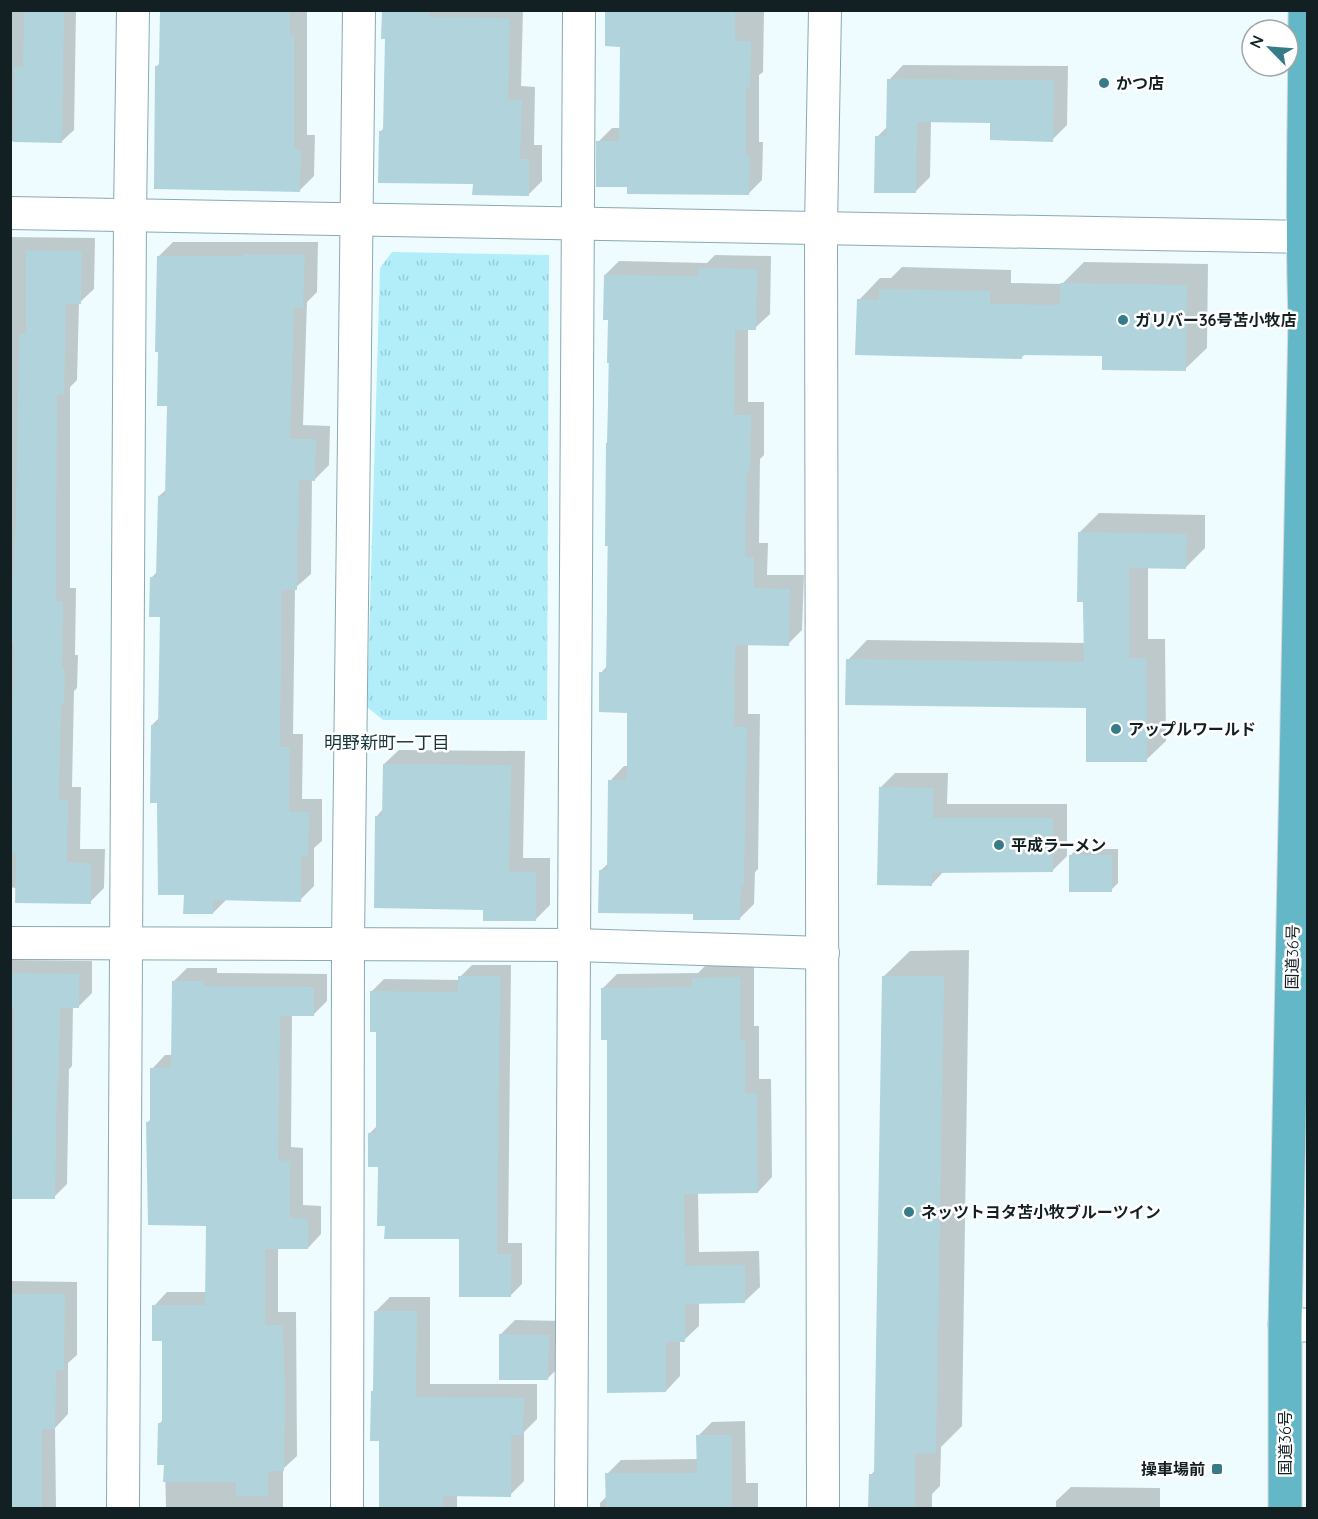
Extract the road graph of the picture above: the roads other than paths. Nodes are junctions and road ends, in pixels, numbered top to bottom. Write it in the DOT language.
graph roads {
  1 [pos="133,10"];
  2 [pos="359,10"];
  3 [pos="579,10"];
  4 [pos="825,10"];
  5 [pos="1305,10"];
  6 [pos="10,213"];
  7 [pos="130,215"];
  8 [pos="357,218"];
  9 [pos="577,225"];
  10 [pos="822,227"];
  11 [pos="1305,237"];
  12 [pos="10,943"];
  13 [pos="348,943"];
  14 [pos="127,944"];
  15 [pos="575,945"];
  16 [pos="823,953"];
  17 [pos="1296,1325"];
  18 [pos="123,1509"];
  19 [pos="347,1509"];
  20 [pos="571,1509"];
  21 [pos="823,1509"];
  22 [pos="1285,1509"];
  1 -- 7 [label="street"];
  2 -- 8 [label="street"];
  3 -- 9 [label="street"];
  4 -- 10 [label="street"];
  5 -- 11 [label="highway, 国道36号"];
  6 -- 7 [label="street"];
  7 -- 8 [label="street"];
  7 -- 14 [label="street"];
  8 -- 9 [label="street"];
  8 -- 13 [label="street"];
  9 -- 10 [label="street"];
  9 -- 15 [label="street"];
  10 -- 11 [label="street"];
  10 -- 16 [label="street"];
  11 -- 17 [label="highway, 国道36号"];
  12 -- 14 [label="street"];
  13 -- 14 [label="street"];
  13 -- 15 [label="street"];
  13 -- 19 [label="street"];
  14 -- 18 [label="street"];
  15 -- 16 [label="street"];
  15 -- 20 [label="street"];
  16 -- 21 [label="street"];
  17 -- 22 [label="highway, 国道36号"];
}
